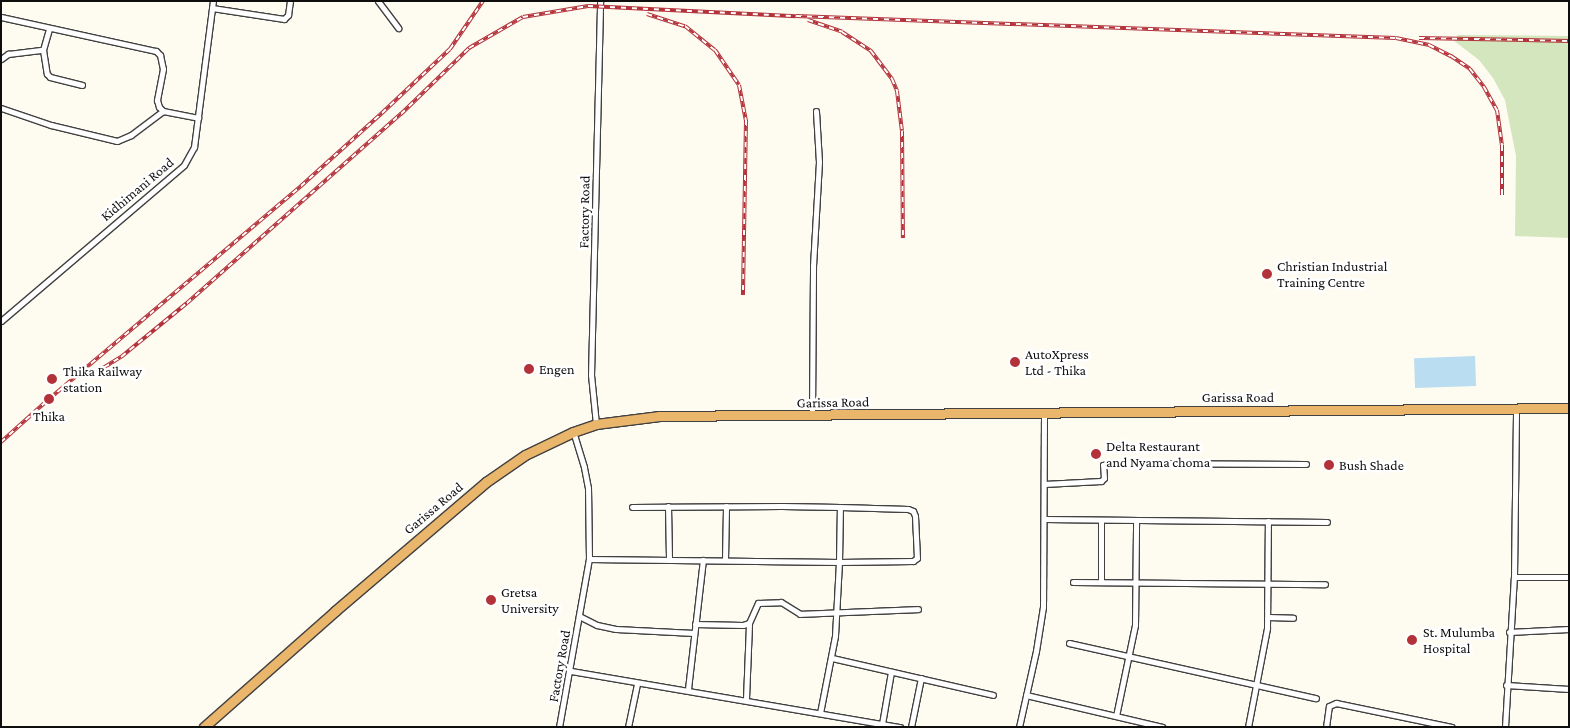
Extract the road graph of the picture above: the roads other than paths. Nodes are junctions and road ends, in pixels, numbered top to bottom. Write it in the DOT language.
graph roads {
  1 [pos="214,1"];
  2 [pos="290,1"];
  3 [pos="378,1"];
  4 [pos="600,1"];
  5 [pos="212,8"];
  6 [pos="1,17"];
  7 [pos="398,28"];
  8 [pos="49,29"];
  9 [pos="43,50"];
  10 [pos="1,59"];
  11 [pos="82,85"];
  12 [pos="1,108"];
  13 [pos="164,111"];
  14 [pos="816,111"];
  15 [pos="198,118"];
  16 [pos="1,321"];
  17 [pos="1569,408"];
  18 [pos="1516,409"];
  19 [pos="1044,412"];
  20 [pos="812,416"];
  21 [pos="596,424"];
  22 [pos="573,432"];
  23 [pos="1306,464"];
  24 [pos="1044,484"];
  25 [pos="668,506"];
  26 [pos="726,506"];
  27 [pos="840,506"];
  28 [pos="632,507"];
  29 [pos="1045,519"];
  30 [pos="1101,520"];
  31 [pos="1136,520"];
  32 [pos="1268,521"];
  33 [pos="1327,522"];
  34 [pos="589,559"];
  35 [pos="669,560"];
  36 [pos="703,560"];
  37 [pos="725,560"];
  38 [pos="839,562"];
  39 [pos="1514,577"];
  40 [pos="1569,577"];
  41 [pos="1101,581"];
  42 [pos="1136,581"];
  43 [pos="1073,582"];
  44 [pos="1268,582"];
  45 [pos="1326,584"];
  46 [pos="918,609"];
  47 [pos="838,611"];
  48 [pos="579,616"];
  49 [pos="1268,617"];
  50 [pos="1293,618"];
  51 [pos="749,623"];
  52 [pos="696,624"];
  53 [pos="1569,630"];
  54 [pos="1509,632"];
  55 [pos="694,633"];
  56 [pos="1069,643"];
  57 [pos="1128,656"];
  58 [pos="832,658"];
  59 [pos="571,671"];
  60 [pos="891,672"];
  61 [pos="921,678"];
  62 [pos="637,684"];
  63 [pos="1506,685"];
  64 [pos="1255,686"];
  65 [pos="1569,688"];
  66 [pos="688,689"];
  67 [pos="992,695"];
  68 [pos="1026,695"];
  69 [pos="1316,698"];
  70 [pos="746,699"];
  71 [pos="820,713"];
  72 [pos="1116,716"];
  73 [pos="868,724"];
  74 [pos="882,724"];
  75 [pos="204,727"];
  76 [pos="559,727"];
  77 [pos="628,727"];
  78 [pos="900,727"];
  79 [pos="911,727"];
  80 [pos="1019,727"];
  81 [pos="1162,727"];
  82 [pos="1248,727"];
  83 [pos="1326,727"];
  84 [pos="1452,727"];
  85 [pos="1505,727"];
  1 -- 5 [label="street, Kidhimani Road"];
  2 -- 5 [label="street"];
  3 -- 7 [label="street"];
  4 -- 21 [label="street, Factory Road"];
  5 -- 15 [label="street, Kidhimani Road"];
  6 -- 8 [label="street"];
  8 -- 9 [label="street"];
  8 -- 13 [label="street"];
  9 -- 10 [label="street"];
  9 -- 11 [label="street"];
  12 -- 13 [label="street"];
  13 -- 15 [label="street"];
  14 -- 20 [label="street"];
  15 -- 16 [label="street, Kidhimani Road"];
  17 -- 18 [label="highway, Garissa Road"];
  18 -- 19 [label="highway, Garissa Road"];
  18 -- 39 [label="street"];
  19 -- 20 [label="highway, Garissa Road"];
  19 -- 24 [label="street"];
  20 -- 21 [label="highway, Garissa Road"];
  21 -- 22 [label="highway, Garissa Road"];
  22 -- 34 [label="street, Factory Road"];
  22 -- 75 [label="highway, Garissa Road"];
  23 -- 24 [label="street"];
  24 -- 29 [label="street"];
  25 -- 26 [label="street"];
  25 -- 28 [label="street"];
  25 -- 35 [label="street"];
  26 -- 27 [label="street"];
  26 -- 37 [label="street"];
  27 -- 38 [label="street"];
  27 -- 38 [label="street"];
  29 -- 30 [label="street"];
  29 -- 68 [label="street"];
  30 -- 31 [label="street"];
  30 -- 41 [label="street"];
  31 -- 32 [label="street"];
  31 -- 42 [label="street"];
  32 -- 33 [label="street"];
  32 -- 44 [label="street"];
  34 -- 35 [label="street"];
  34 -- 48 [label="street, Factory Road"];
  35 -- 36 [label="street"];
  36 -- 37 [label="street"];
  36 -- 52 [label="street"];
  37 -- 38 [label="street"];
  38 -- 47 [label="street"];
  39 -- 40 [label="street"];
  39 -- 54 [label="street"];
  41 -- 42 [label="street"];
  41 -- 43 [label="street"];
  42 -- 44 [label="street"];
  42 -- 57 [label="street"];
  44 -- 45 [label="street"];
  44 -- 49 [label="street"];
  46 -- 47 [label="street"];
  47 -- 51 [label="street"];
  47 -- 58 [label="street"];
  48 -- 55 [label="street"];
  48 -- 59 [label="street, Factory Road"];
  49 -- 50 [label="street"];
  49 -- 64 [label="street"];
  51 -- 52 [label="street"];
  51 -- 70 [label="street"];
  52 -- 55 [label="street"];
  53 -- 54 [label="street"];
  54 -- 63 [label="street"];
  55 -- 66 [label="street"];
  56 -- 57 [label="street"];
  57 -- 64 [label="street"];
  57 -- 72 [label="street"];
  58 -- 60 [label="street"];
  58 -- 71 [label="street"];
  59 -- 62 [label="street"];
  59 -- 76 [label="street, Factory Road"];
  60 -- 61 [label="street"];
  60 -- 74 [label="street"];
  61 -- 67 [label="street"];
  61 -- 79 [label="street"];
  62 -- 66 [label="street"];
  62 -- 77 [label="street"];
  63 -- 65 [label="street"];
  63 -- 85 [label="street"];
  64 -- 69 [label="street"];
  64 -- 82 [label="street"];
  66 -- 70 [label="street"];
  68 -- 72 [label="street"];
  68 -- 80 [label="street"];
  70 -- 71 [label="street"];
  71 -- 73 [label="street"];
  72 -- 81 [label="street"];
  73 -- 74 [label="street"];
  74 -- 78 [label="street"];
  83 -- 84 [label="street"];
}
